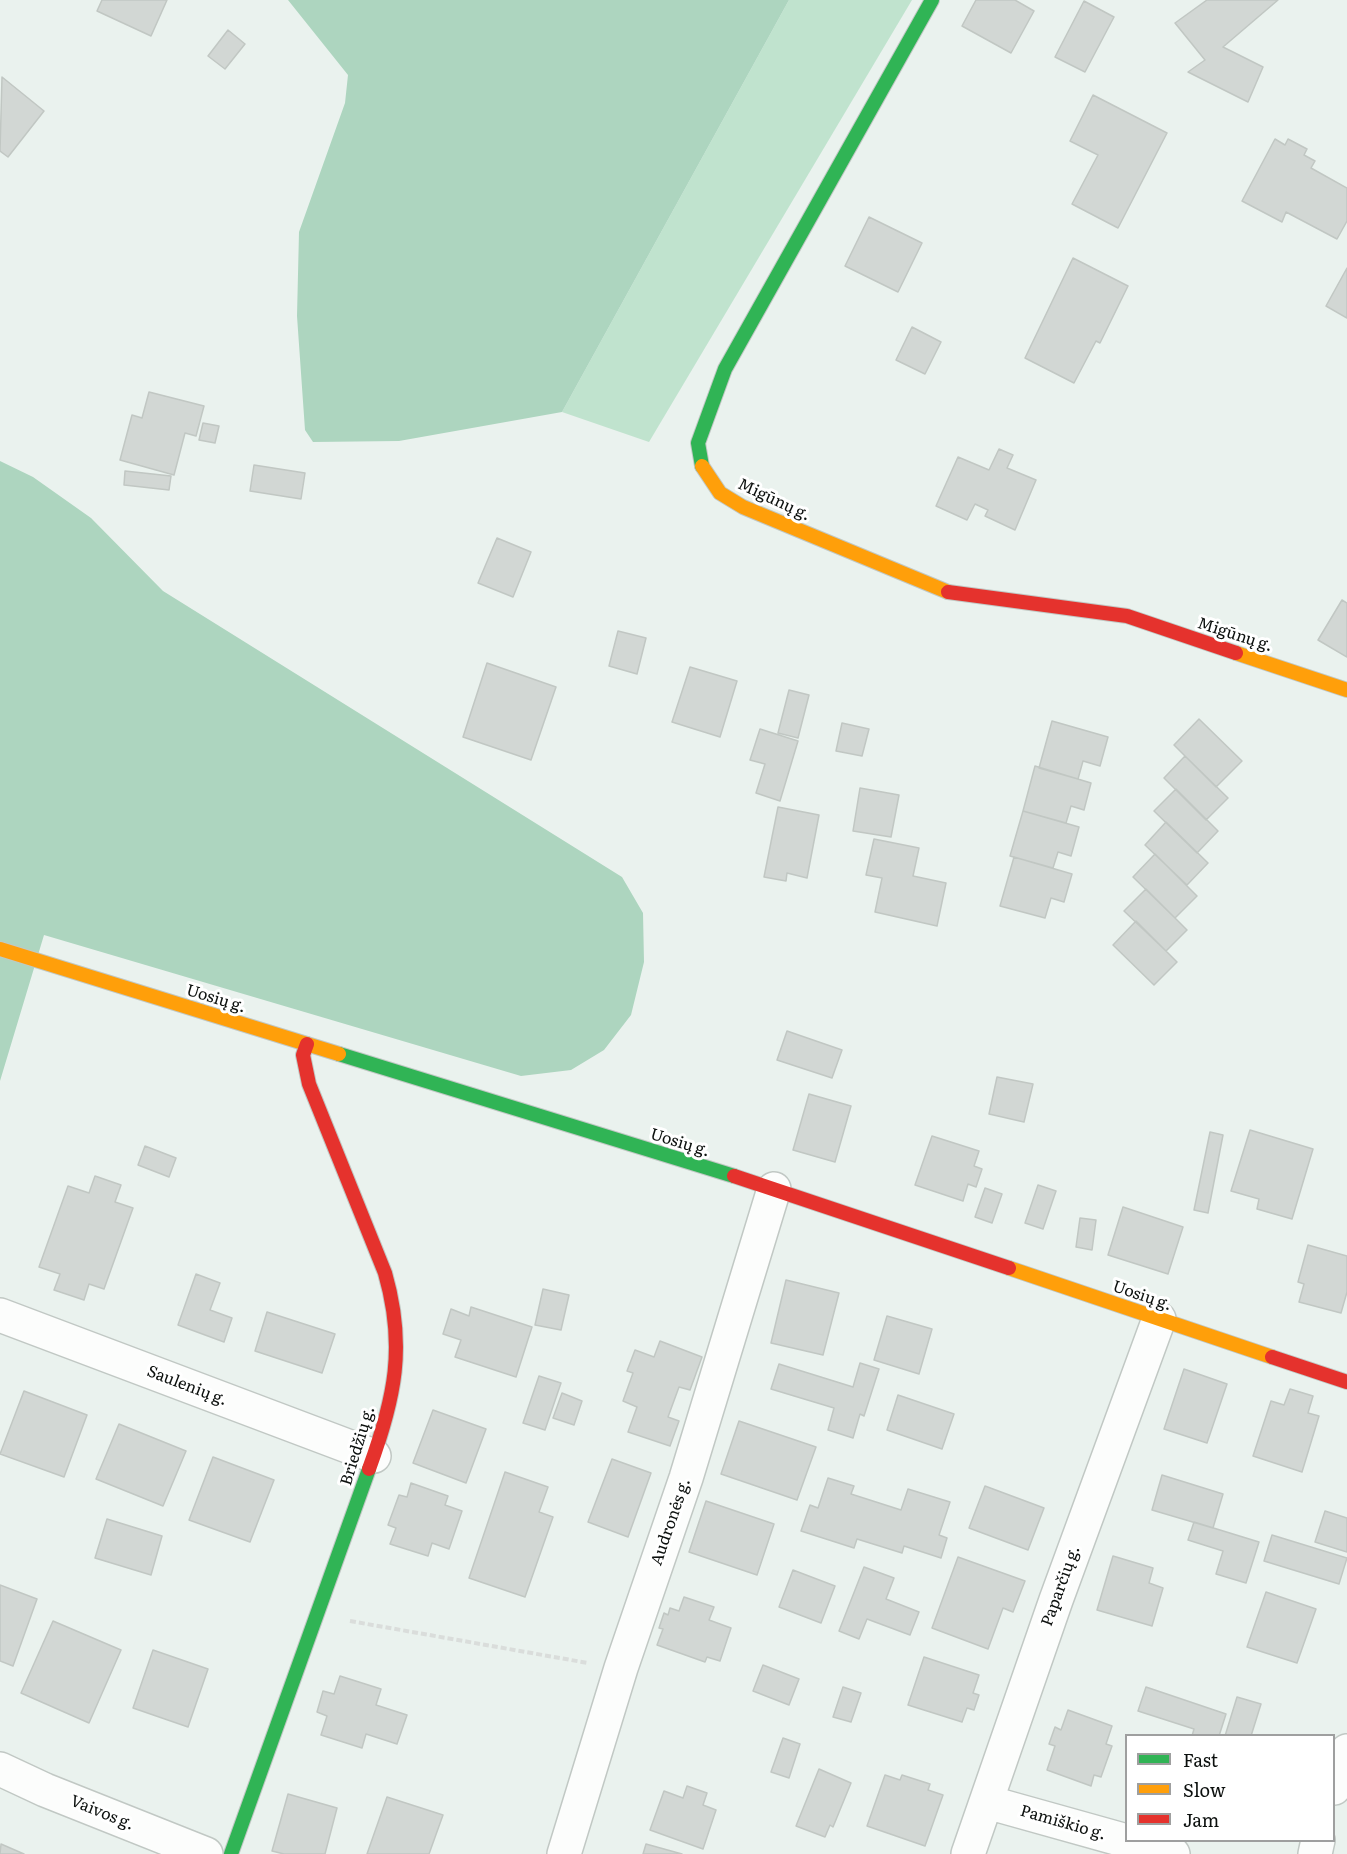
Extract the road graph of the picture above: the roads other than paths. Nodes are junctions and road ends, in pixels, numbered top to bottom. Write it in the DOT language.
graph roads {
  1 [pos="932,0"];
  2 [pos="1347,690"];
  3 [pos="0,949"];
  4 [pos="307,1044"];
  5 [pos="774,1190"];
  6 [pos="0,1316"];
  7 [pos="1159,1319"];
  8 [pos="1347,1382"];
  9 [pos="374,1456"];
  10 [pos="1347,1751"];
  11 [pos="0,1769"];
  12 [pos="1335,1784"];
  13 [pos="987,1802"];
  14 [pos="1125,1841"];
  15 [pos="1130,1842"];
  16 [pos="206,1854"];
  17 [pos="231,1854"];
  18 [pos="564,1854"];
  19 [pos="968,1854"];
  20 [pos="1173,1854"];
  1 -- 2 [label="street, Migūnų g."];
  3 -- 4 [label="street, Uosių g."];
  4 -- 5 [label="street, Uosių g."];
  4 -- 9 [label="street, Briedžių g."];
  5 -- 7 [label="street, Uosių g."];
  5 -- 18 [label="street, Audronės g."];
  6 -- 9 [label="street, Saulenių g."];
  7 -- 8 [label="street, Uosių g."];
  7 -- 13 [label="street, Paparčių g."];
  9 -- 17 [label="street, Briedžių g."];
  10 -- 12 [label="street"];
  11 -- 16 [label="street, Vaivos g."];
  13 -- 14 [label="street, Pamiškio g."];
  13 -- 19 [label="street, Paparčių g."];
  15 -- 20 [label="street, Pamiškio g."];
}
